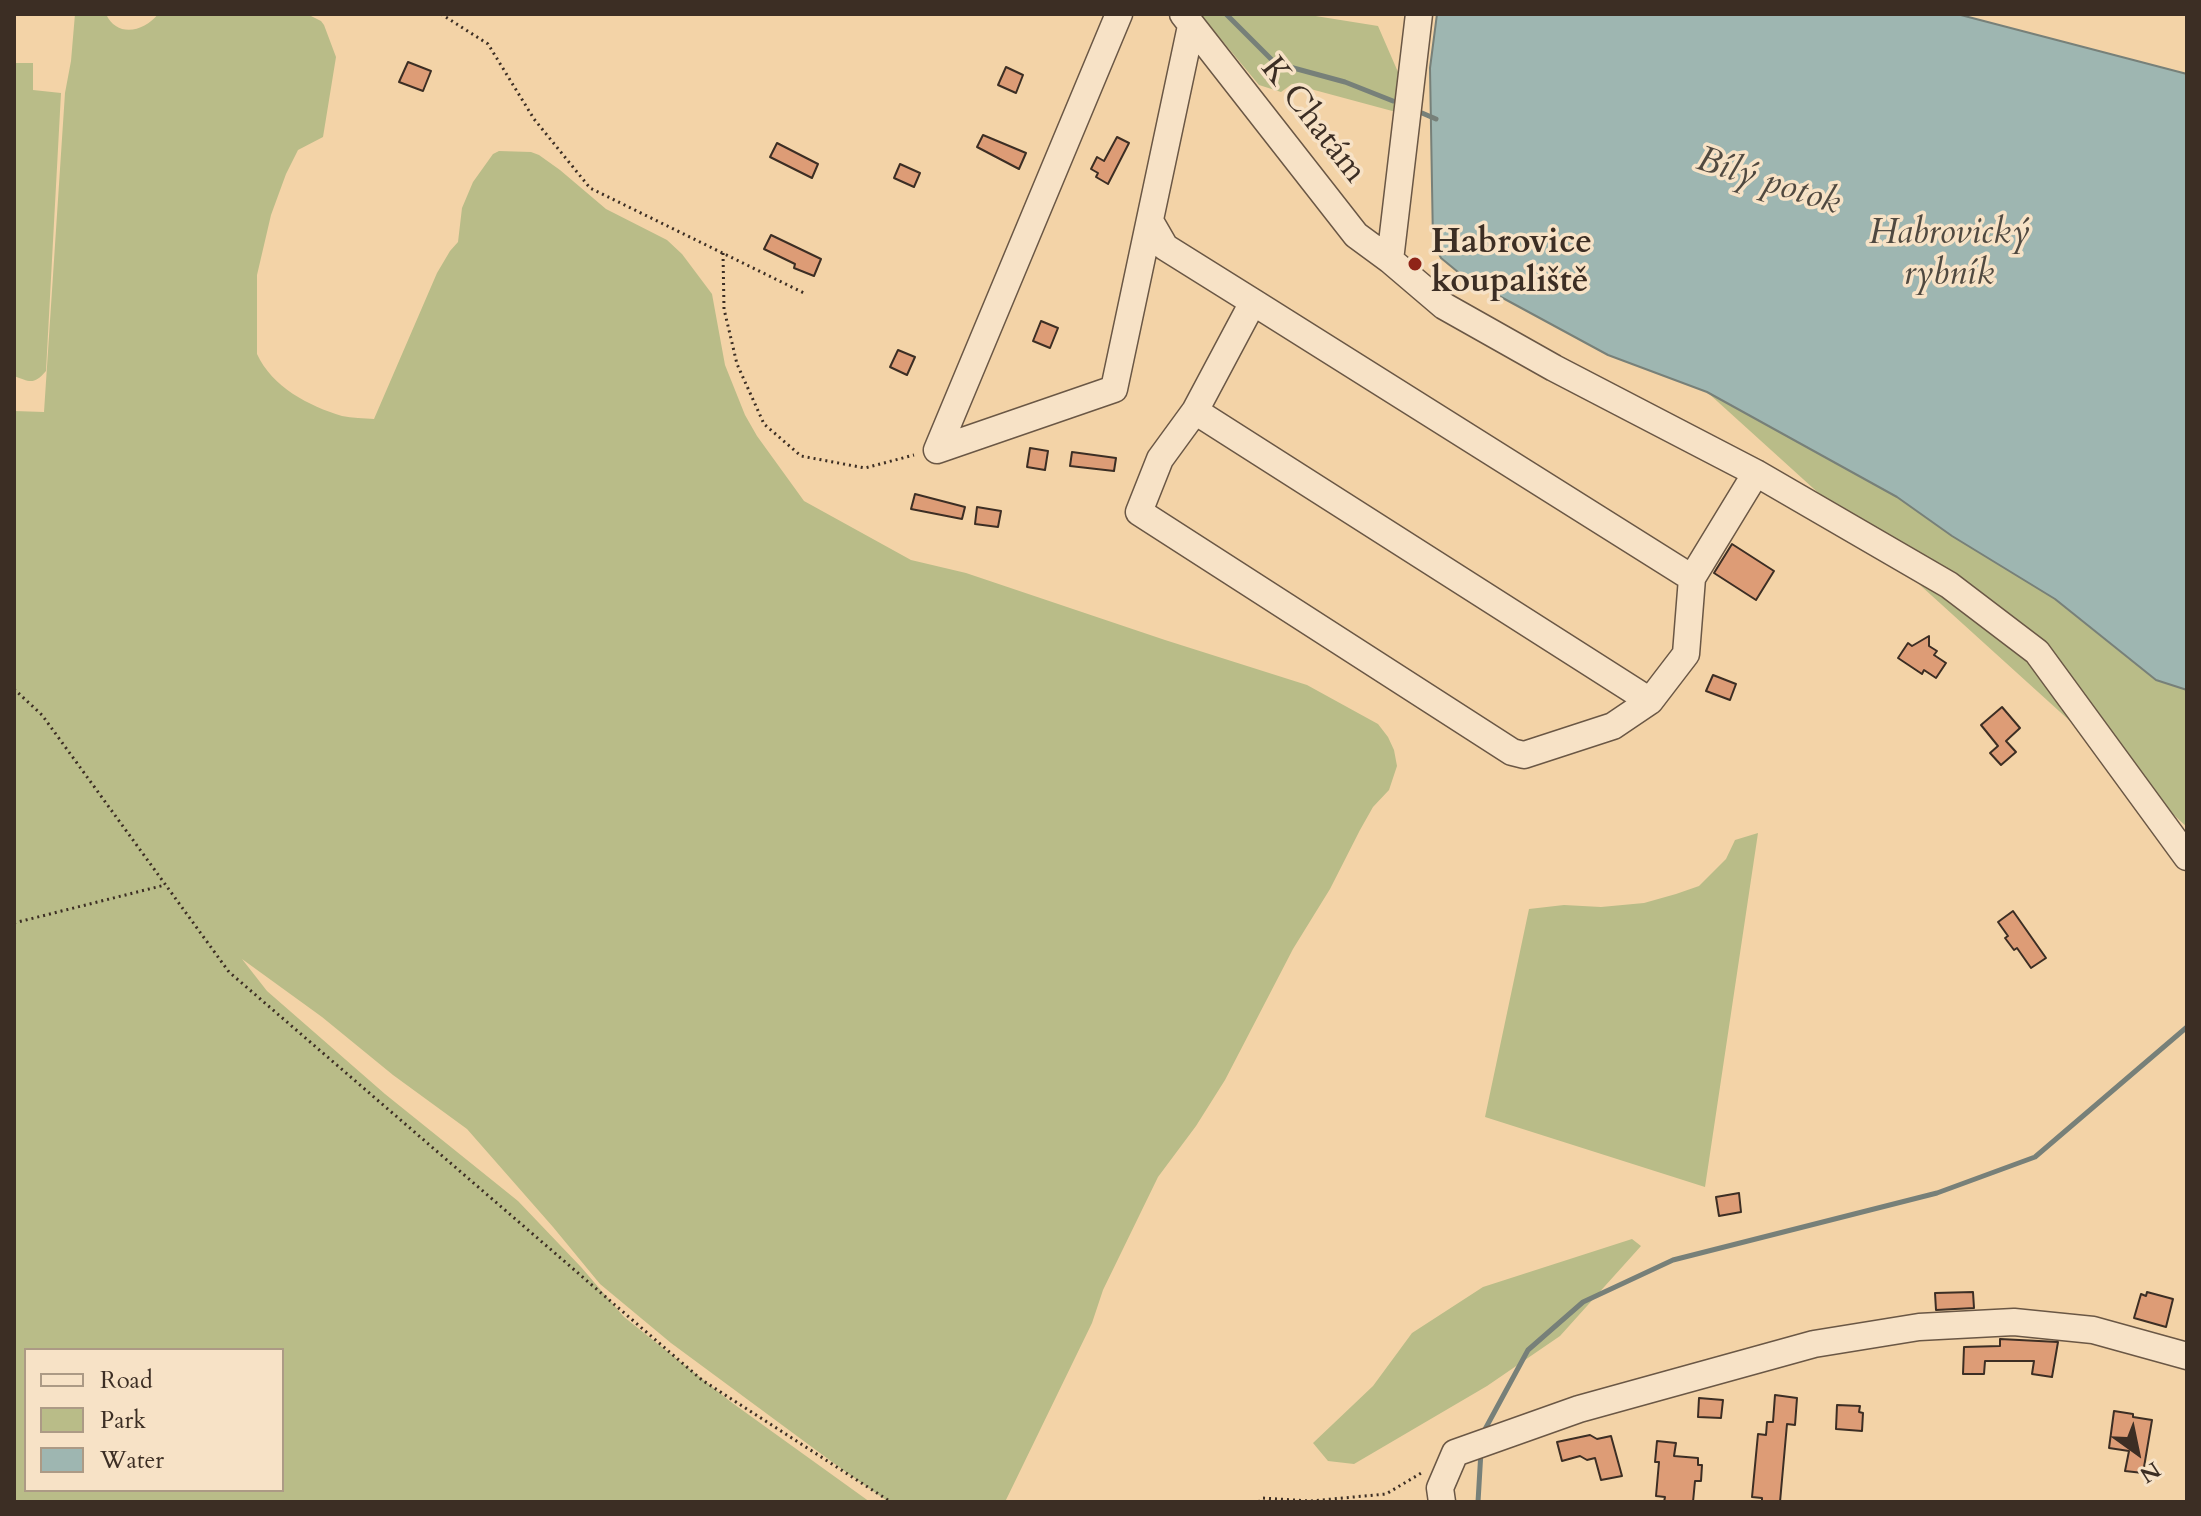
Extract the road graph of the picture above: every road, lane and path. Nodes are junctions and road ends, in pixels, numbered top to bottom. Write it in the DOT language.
graph roads {
  1 [pos="441,14"];
  2 [pos="1119,14"];
  3 [pos="1419,14"];
  4 [pos="1187,20"];
  5 [pos="1150,221"];
  6 [pos="723,253"];
  7 [pos="1390,260"];
  8 [pos="806,294"];
  9 [pos="1253,302"];
  10 [pos="1195,411"];
  11 [pos="937,450"];
  12 [pos="1756,473"];
  13 [pos="1692,578"];
  14 [pos="14,689"];
  15 [pos="1650,701"];
  16 [pos="2187,857"];
  17 [pos="165,885"];
  18 [pos="14,923"];
  19 [pos="2187,1356"];
  20 [pos="1455,1453"];
  21 [pos="891,1502"];
  22 [pos="1259,1502"];
  23 [pos="1442,1502"];
  1 -- 6 [label="path"];
  2 -- 11 [label="street"];
  3 -- 7 [label="street"];
  4 -- 5 [label="street"];
  4 -- 7 [label="street, K Chatám"];
  5 -- 9 [label="street"];
  5 -- 11 [label="street"];
  6 -- 8 [label="path"];
  6 -- 11 [label="path"];
  7 -- 12 [label="street, K Chatám"];
  9 -- 10 [label="street"];
  9 -- 13 [label="street"];
  10 -- 15 [label="street"];
  10 -- 15 [label="street"];
  12 -- 13 [label="street"];
  12 -- 16 [label="street, K Chatám"];
  13 -- 15 [label="street"];
  14 -- 17 [label="path"];
  17 -- 18 [label="path"];
  17 -- 21 [label="path"];
  19 -- 20 [label="street"];
  20 -- 22 [label="path"];
  20 -- 23 [label="street"];
}
